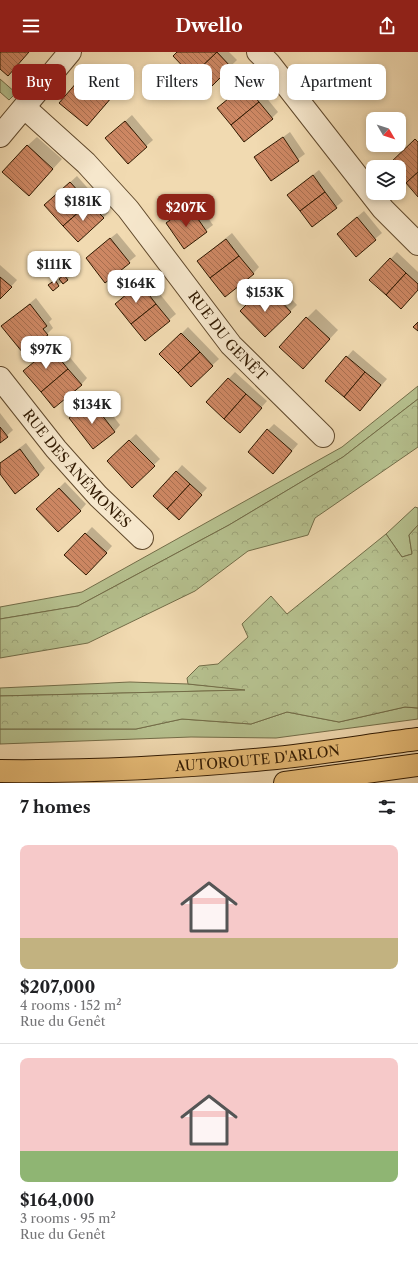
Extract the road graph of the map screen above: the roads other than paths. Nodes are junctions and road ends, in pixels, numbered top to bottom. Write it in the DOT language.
graph roads {
  1 [pos="70,52"];
  2 [pos="258,52"];
  3 [pos="25,108"];
  4 [pos="0,136"];
  5 [pos="418,244"];
  6 [pos="0,378"];
  7 [pos="323,436"];
  8 [pos="142,538"];
  9 [pos="418,739"];
  10 [pos="418,765"];
  11 [pos="0,771"];
  12 [pos="285,783"];
  1 -- 3 [label="street"];
  2 -- 5 [label="street"];
  3 -- 4 [label="street"];
  3 -- 7 [label="street, RUE DU GENÊT"];
  6 -- 8 [label="street, RUE DES ANÉMONES"];
  9 -- 11 [label="highway, AUTOROUTE D'ARLON"];
  10 -- 12 [label="highway, AUTOROUTE D'ARLON"];
}
